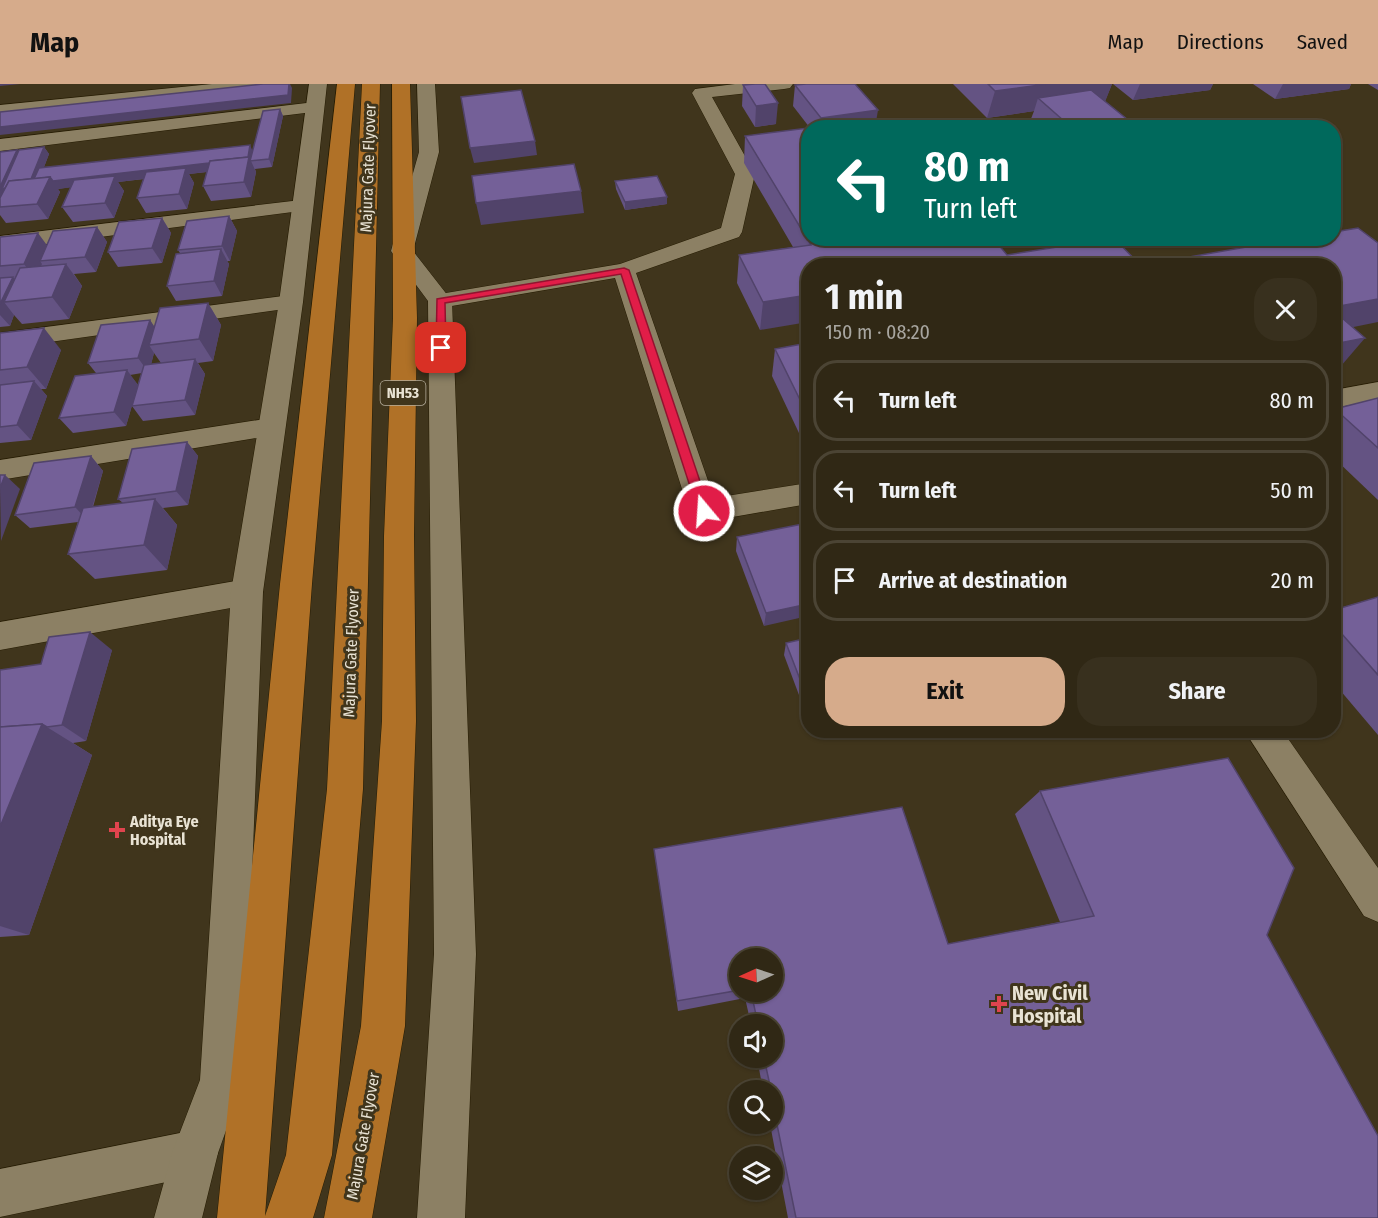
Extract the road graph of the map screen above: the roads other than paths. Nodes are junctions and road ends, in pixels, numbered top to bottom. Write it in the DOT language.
graph roads {
  1 [pos="266,84"];
  2 [pos="346,84"];
  3 [pos="371,84"];
  4 [pos="401,84"];
  5 [pos="426,84"];
  6 [pos="784,84"];
  7 [pos="317,96"];
  8 [pos="0,111"];
  9 [pos="0,145"];
  10 [pos="301,206"];
  11 [pos="0,243"];
  12 [pos="402,251"];
  13 [pos="624,270"];
  14 [pos="440,301"];
  15 [pos="291,302"];
  16 [pos="0,341"];
  17 [pos="1378,391"];
  18 [pos="1341,398"];
  19 [pos="271,427"];
  20 [pos="0,470"];
  21 [pos="801,495"];
  22 [pos="247,592"];
  23 [pos="0,636"];
  24 [pos="1266,738"];
  25 [pos="1378,902"];
  26 [pos="195,1153"];
  27 [pos="0,1193"];
  28 [pos="178,1218"];
  29 [pos="241,1218"];
  30 [pos="290,1218"];
  31 [pos="348,1218"];
  32 [pos="441,1218"];
  1 -- 8 [label="street"];
  2 -- 29 [label="highway"];
  3 -- 30 [label="highway, Majura Gate Flyover"];
  4 -- 12 [label="highway, Majura Gate Flyover / NH53"];
  5 -- 12 [label="street"];
  6 -- 13 [label="street"];
  7 -- 9 [label="street"];
  7 -- 10 [label="street"];
  10 -- 11 [label="street"];
  10 -- 15 [label="street"];
  12 -- 14 [label="street"];
  12 -- 31 [label="highway, Majura Gate Flyover / NH53"];
  13 -- 14 [label="street"];
  13 -- 21 [label="street"];
  14 -- 32 [label="street"];
  15 -- 16 [label="street"];
  15 -- 19 [label="street"];
  17 -- 18 [label="street"];
  19 -- 20 [label="street"];
  19 -- 22 [label="street"];
  22 -- 23 [label="street"];
  22 -- 26 [label="street"];
  24 -- 25 [label="street"];
  26 -- 27 [label="street"];
  26 -- 28 [label="street"];
}
